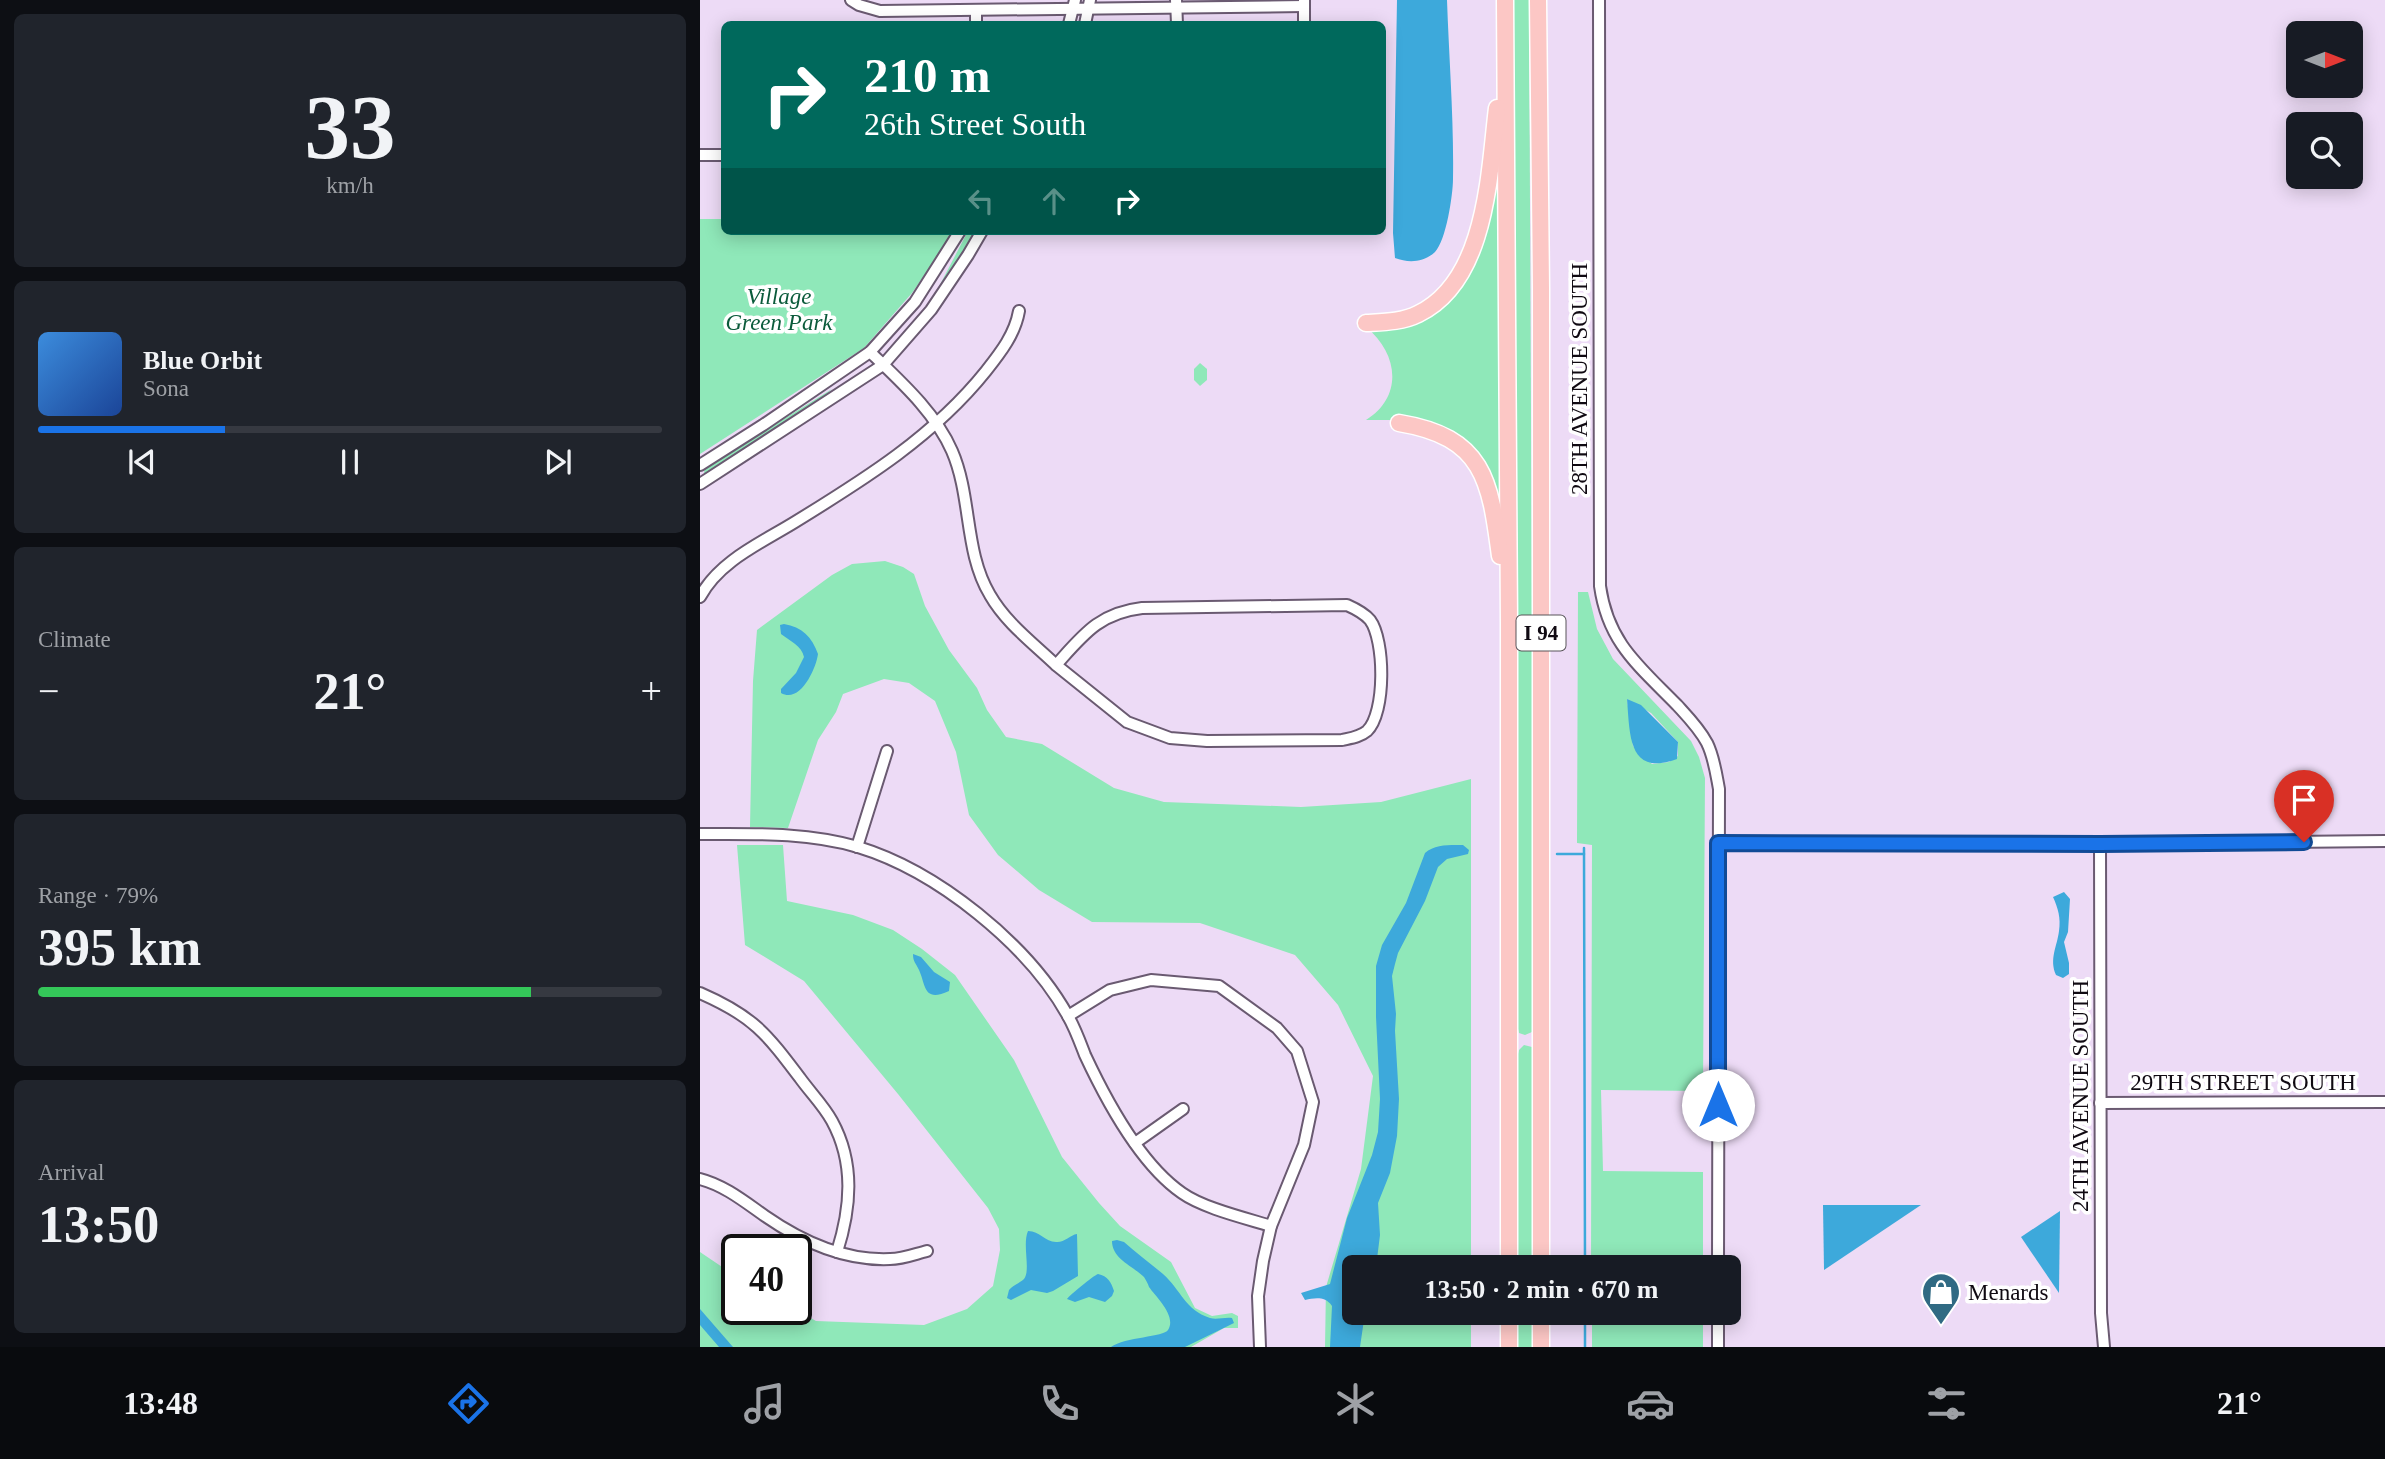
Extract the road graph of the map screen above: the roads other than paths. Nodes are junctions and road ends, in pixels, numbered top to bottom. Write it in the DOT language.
graph roads {
  1 [pos="851,0"];
  2 [pos="1505,0"];
  3 [pos="1538,0"];
  4 [pos="1599,0"];
  5 [pos="1304,3"];
  6 [pos="1074,4"];
  7 [pos="1089,4"];
  8 [pos="1177,4"];
  9 [pos="976,10"];
  10 [pos="976,21"];
  11 [pos="1070,21"];
  12 [pos="1304,21"];
  13 [pos="1506,39"];
  14 [pos="700,155"];
  15 [pos="721,155"];
  16 [pos="958,235"];
  17 [pos="980,235"];
  18 [pos="1019,311"];
  19 [pos="1366,323"];
  20 [pos="870,352"];
  21 [pos="883,365"];
  22 [pos="936,423"];
  23 [pos="1399,423"];
  24 [pos="700,465"];
  25 [pos="700,484"];
  26 [pos="700,597"];
  27 [pos="1509,623"];
  28 [pos="1056,665"];
  29 [pos="887,751"];
  30 [pos="700,834"];
  31 [pos="2385,841"];
  32 [pos="1718,843"];
  33 [pos="2100,844"];
  34 [pos="857,847"];
  35 [pos="700,992"];
  36 [pos="1068,1016"];
  37 [pos="2385,1102"];
  38 [pos="2101,1103"];
  39 [pos="1183,1109"];
  40 [pos="1135,1143"];
  41 [pos="700,1179"];
  42 [pos="1270,1226"];
  43 [pos="927,1251"];
  44 [pos="837,1252"];
  45 [pos="1509,1255"];
  46 [pos="1541,1255"];
  47 [pos="1718,1255"];
  48 [pos="1509,1325"];
  49 [pos="1541,1325"];
  50 [pos="1718,1325"];
  51 [pos="1260,1347"];
  52 [pos="1509,1347"];
  53 [pos="1541,1347"];
  54 [pos="1718,1347"];
  55 [pos="2104,1347"];
  1 -- 9 [label="street"];
  2 -- 13 [label="highway, I 94"];
  3 -- 46 [label="highway, I 94"];
  4 -- 32 [label="street, 28TH AVENUE SOUTH"];
  5 -- 8 [label="street"];
  5 -- 12 [label="street"];
  6 -- 7 [label="street"];
  6 -- 9 [label="street"];
  6 -- 11 [label="street"];
  7 -- 8 [label="street"];
  9 -- 10 [label="street"];
  13 -- 19 [label="highway"];
  13 -- 27 [label="highway, I 94"];
  14 -- 15 [label="street"];
  16 -- 20 [label="street"];
  17 -- 21 [label="street"];
  18 -- 22 [label="street"];
  20 -- 21 [label="street"];
  20 -- 24 [label="street"];
  21 -- 22 [label="street"];
  21 -- 25 [label="street"];
  22 -- 26 [label="street"];
  22 -- 28 [label="street"];
  23 -- 27 [label="highway"];
  27 -- 45 [label="highway, I 94"];
  28 -- 28 [label="street"];
  29 -- 34 [label="street"];
  30 -- 34 [label="street"];
  31 -- 33 [label="street"];
  32 -- 33 [label="street"];
  32 -- 47 [label="street, 28TH AVENUE SOUTH"];
  33 -- 38 [label="street, 24TH AVENUE SOUTH"];
  34 -- 36 [label="street"];
  35 -- 44 [label="street"];
  36 -- 40 [label="street"];
  36 -- 42 [label="street"];
  37 -- 38 [label="street, 29TH STREET SOUTH"];
  38 -- 55 [label="street, 24TH AVENUE SOUTH"];
  39 -- 40 [label="street"];
  40 -- 42 [label="street"];
  41 -- 44 [label="street"];
  42 -- 51 [label="street"];
  43 -- 44 [label="street"];
  48 -- 52 [label="highway"];
  49 -- 53 [label="highway"];
  50 -- 54 [label="street"];
}
